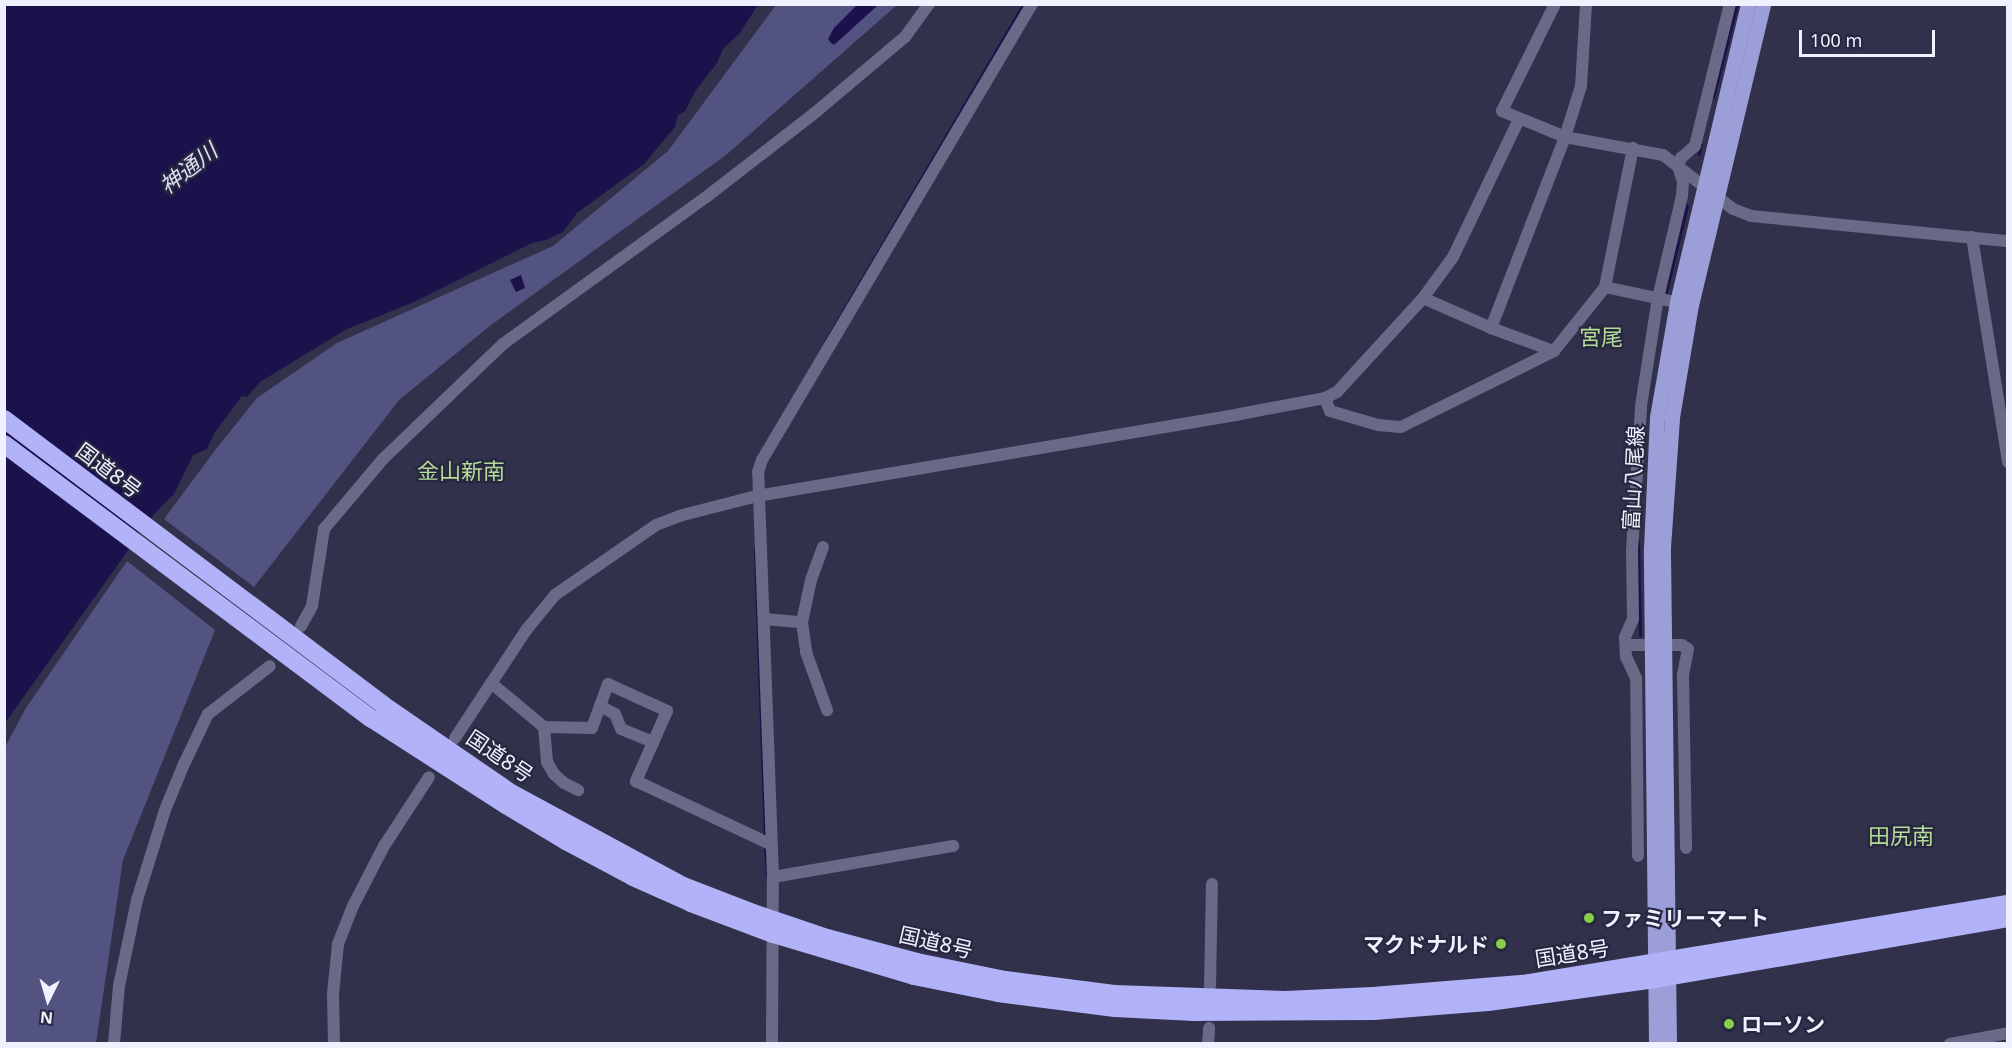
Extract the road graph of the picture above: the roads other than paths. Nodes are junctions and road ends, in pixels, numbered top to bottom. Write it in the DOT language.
graph roads {
  1 [pos="929,4"];
  2 [pos="1032,4"];
  3 [pos="1555,4"];
  4 [pos="1586,4"];
  5 [pos="1730,4"];
  6 [pos="1748,4"];
  7 [pos="1763,4"];
  8 [pos="1519,119"];
  9 [pos="1565,137"];
  10 [pos="1633,148"];
  11 [pos="1678,166"];
  12 [pos="1709,190"];
  13 [pos="1972,237"];
  14 [pos="2007,241"];
  15 [pos="1605,287"];
  16 [pos="1423,298"];
  17 [pos="1658,298"];
  18 [pos="1684,304"];
  19 [pos="1491,328"];
  20 [pos="1554,351"];
  21 [pos="1325,398"];
  22 [pos="4,419"];
  23 [pos="4,444"];
  24 [pos="2007,462"];
  25 [pos="757,496"];
  26 [pos="824,547"];
  27 [pos="764,619"];
  28 [pos="802,622"];
  29 [pos="301,626"];
  30 [pos="1626,645"];
  31 [pos="1658,646"];
  32 [pos="270,666"];
  33 [pos="491,683"];
  34 [pos="600,706"];
  35 [pos="827,710"];
  36 [pos="544,727"];
  37 [pos="455,738"];
  38 [pos="653,742"];
  39 [pos="429,777"];
  40 [pos="578,790"];
  41 [pos="772,845"];
  42 [pos="953,846"];
  43 [pos="1686,848"];
  44 [pos="1638,856"];
  45 [pos="773,877"];
  46 [pos="1212,884"];
  47 [pos="2007,904"];
  48 [pos="2007,918"];
  49 [pos="773,927"];
  50 [pos="1662,970"];
  51 [pos="1210,986"];
  52 [pos="1209,1028"];
  53 [pos="2007,1034"];
  54 [pos="114,1044"];
  55 [pos="334,1044"];
  56 [pos="772,1044"];
  57 [pos="1208,1044"];
  58 [pos="1656,1044"];
  59 [pos="1669,1044"];
  60 [pos="1950,1044"];
  1 -- 29 [label="street"];
  2 -- 25 [label="street"];
  3 -- 8 [label="street"];
  4 -- 9 [label="street"];
  5 -- 11 [label="street"];
  6 -- 12 [label="main road, 富山八尾線"];
  7 -- 12 [label="main road, 富山八尾線"];
  8 -- 9 [label="street"];
  8 -- 16 [label="street"];
  9 -- 10 [label="street"];
  9 -- 19 [label="street"];
  10 -- 11 [label="street"];
  10 -- 15 [label="street"];
  11 -- 12 [label="street"];
  11 -- 17 [label="street"];
  12 -- 13 [label="street"];
  12 -- 18 [label="main road, 富山八尾線"];
  13 -- 14 [label="street"];
  13 -- 24 [label="street"];
  15 -- 17 [label="street"];
  15 -- 20 [label="street"];
  16 -- 19 [label="street"];
  16 -- 21 [label="street"];
  17 -- 18 [label="street"];
  17 -- 30 [label="street"];
  18 -- 31 [label="main road, 富山八尾線"];
  19 -- 20 [label="street"];
  20 -- 21 [label="street"];
  21 -- 25 [label="street"];
  22 -- 49 [label="highway, 国道8号"];
  23 -- 49 [label="highway, 国道8号"];
  25 -- 27 [label="street"];
  25 -- 33 [label="street"];
  26 -- 28 [label="street"];
  27 -- 28 [label="street"];
  27 -- 41 [label="street"];
  28 -- 35 [label="street"];
  30 -- 31 [label="street"];
  30 -- 44 [label="street"];
  31 -- 43 [label="street"];
  31 -- 50 [label="main road, 富山八尾線"];
  32 -- 54 [label="street"];
  33 -- 36 [label="street"];
  33 -- 37 [label="street"];
  34 -- 36 [label="street"];
  34 -- 38 [label="street"];
  34 -- 38 [label="street"];
  36 -- 40 [label="street"];
  38 -- 41 [label="street"];
  39 -- 55 [label="street"];
  41 -- 45 [label="street"];
  42 -- 45 [label="street"];
  45 -- 49 [label="street"];
  46 -- 51 [label="street"];
  47 -- 50 [label="highway, 国道8号"];
  48 -- 50 [label="highway, 国道8号"];
  49 -- 50 [label="highway, 国道8号"];
  49 -- 56 [label="street"];
  50 -- 58 [label="main road"];
  50 -- 59 [label="main road"];
  52 -- 57 [label="street"];
  53 -- 60 [label="street"];
}
